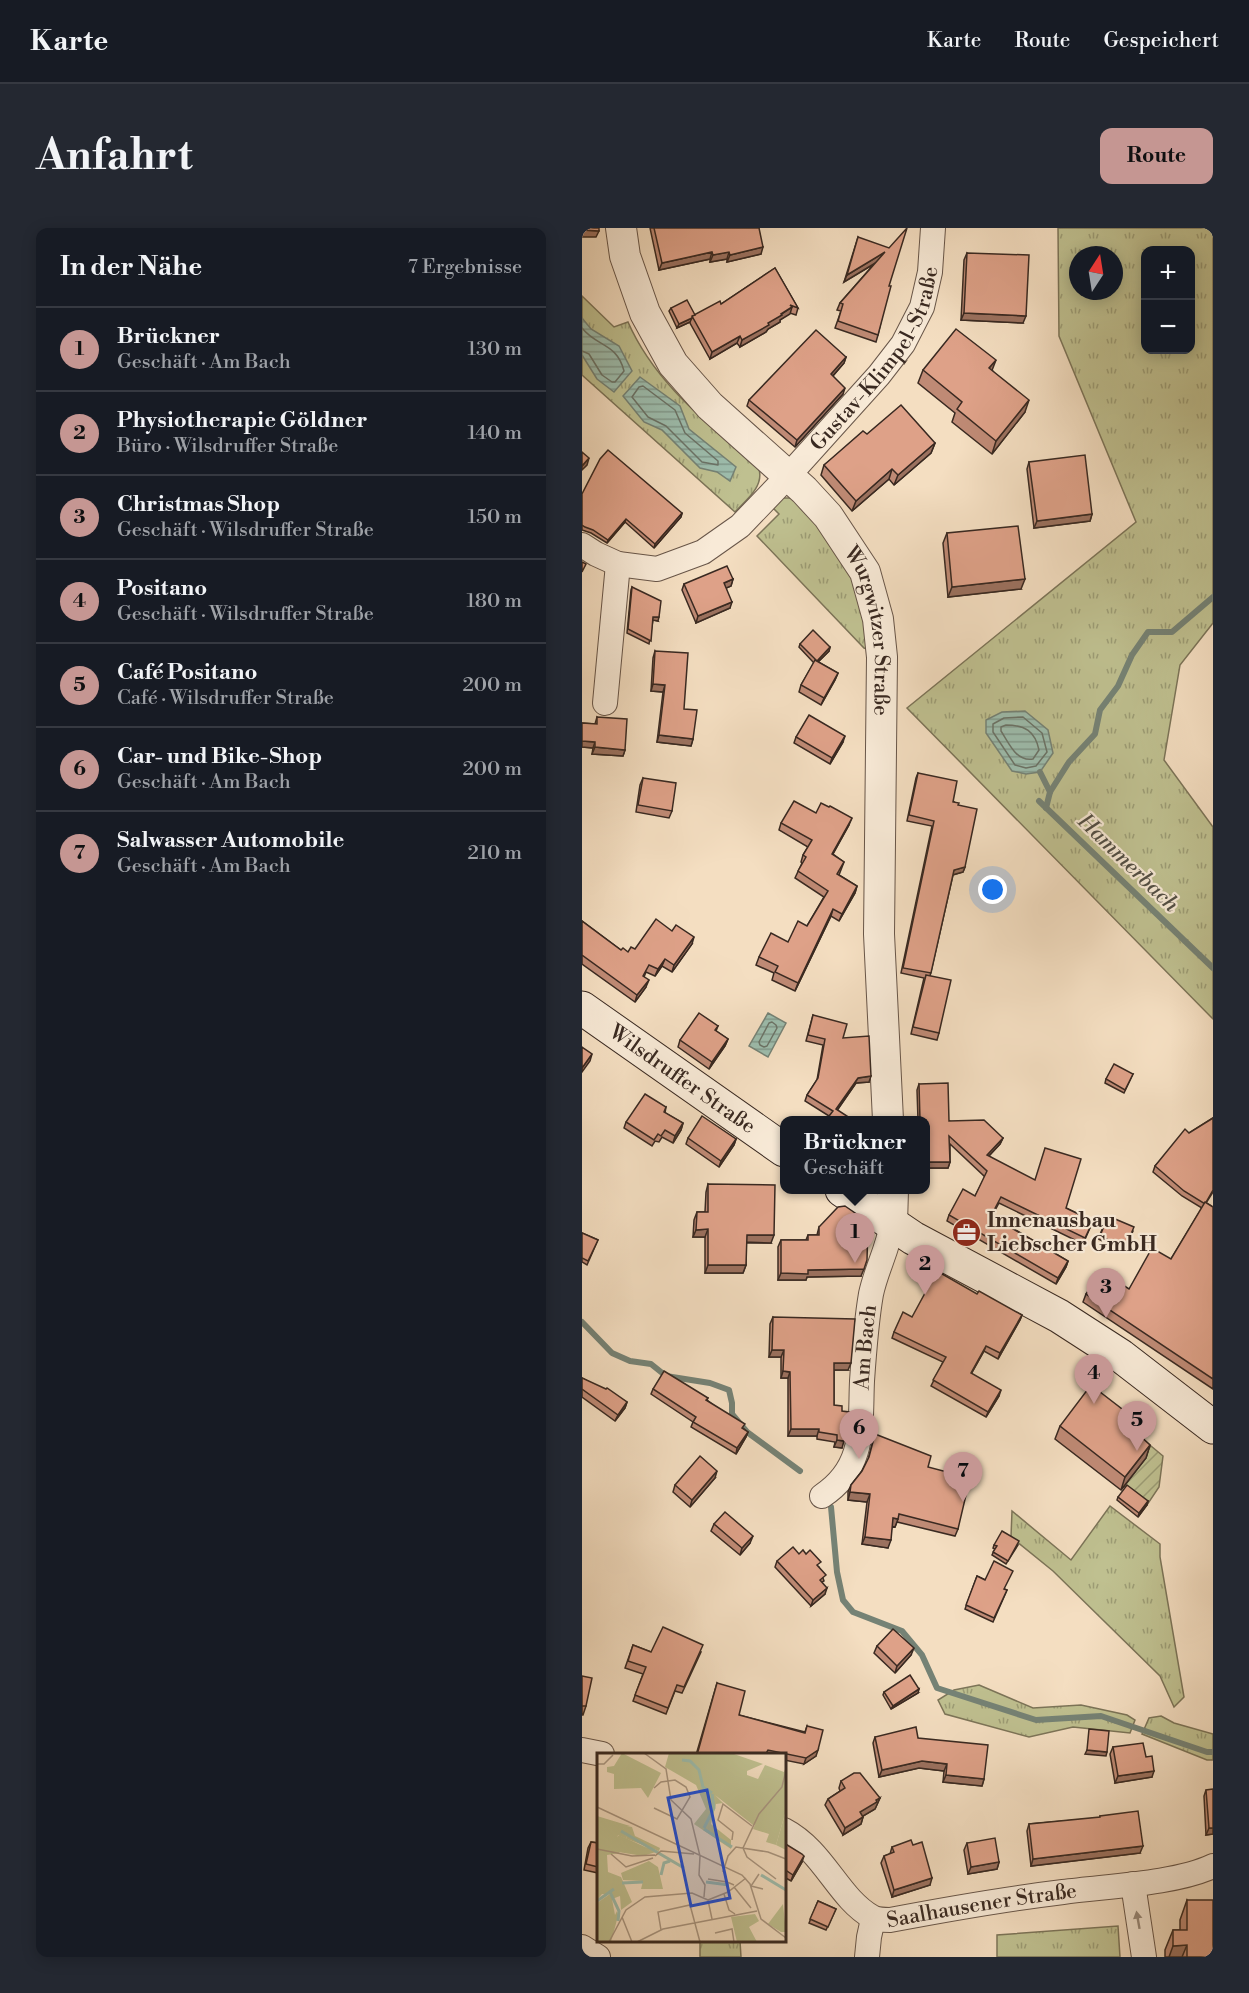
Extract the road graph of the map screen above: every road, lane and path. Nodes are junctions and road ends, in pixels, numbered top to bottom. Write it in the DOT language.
graph roads {
  1 [pos="621,228"];
  2 [pos="933,228"];
  3 [pos="788,477"];
  4 [pos="582,545"];
  5 [pos="618,564"];
  6 [pos="604,704"];
  7 [pos="582,1008"];
  8 [pos="888,1116"];
  9 [pos="780,1147"];
  10 [pos="848,1194"];
  11 [pos="893,1194"];
  12 [pos="892,1224"];
  13 [pos="1213,1427"];
  14 [pos="822,1496"];
  15 [pos="582,1750"];
  16 [pos="597,1754"];
  17 [pos="786,1832"];
  18 [pos="1213,1866"];
  19 [pos="1132,1884"];
  20 [pos="873,1919"];
  21 [pos="582,1947"];
  22 [pos="598,1957"];
  23 [pos="867,1957"];
  24 [pos="1144,1957"];
  1 -- 3 [label="street, Wurgwitzer Straße"];
  2 -- 3 [label="street, Gustav-Klimpel-Straße"];
  3 -- 5 [label="street, Gustav-Klimpel-Straße"];
  3 -- 8 [label="street, Wurgwitzer Straße"];
  4 -- 5 [label="street, Gustav-Klimpel-Straße"];
  5 -- 6 [label="street"];
  7 -- 9 [label="main road, Wilsdruffer Straße"];
  10 -- 12 [label="main road"];
  11 -- 12 [label="street"];
  12 -- 13 [label="main road"];
  12 -- 14 [label="street, Am Bach"];
  15 -- 16 [label="street"];
  17 -- 20 [label="street, Saalhausener Straße"];
  18 -- 19 [label="street, Saalhausener Straße"];
  19 -- 20 [label="street, Saalhausener Straße"];
  24 -- 19 [label="street, one-way"];
  20 -- 23 [label="street"];
  21 -- 22 [label="street"];
}
